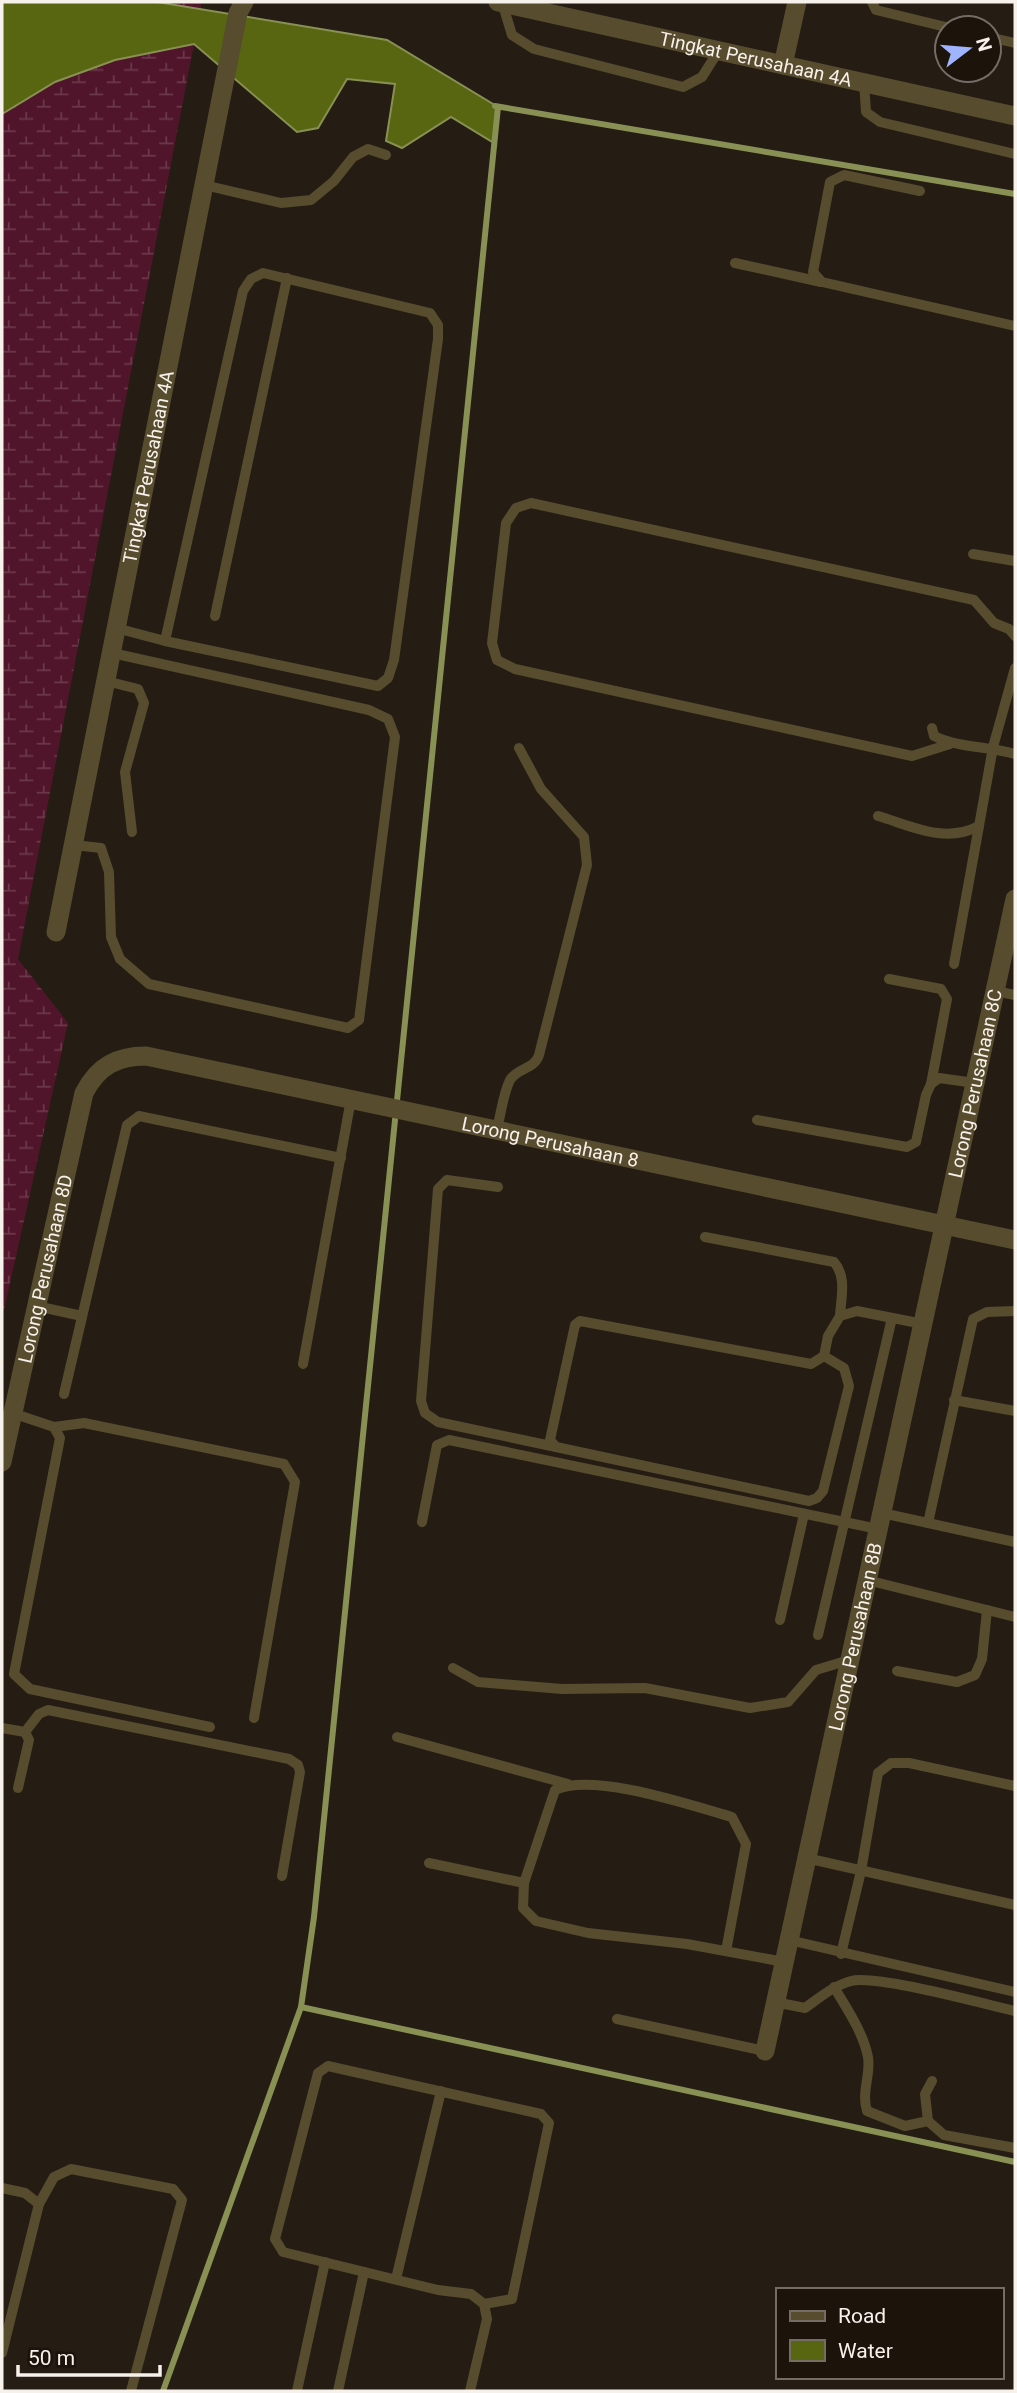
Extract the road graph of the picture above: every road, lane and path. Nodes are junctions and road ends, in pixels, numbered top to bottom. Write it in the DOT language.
graph roads {
  1 [pos="501,2"];
  2 [pos="797,2"];
  3 [pos="872,2"];
  4 [pos="241,8"];
  5 [pos="933,24"];
  6 [pos="719,50"];
  7 [pos="783,65"];
  8 [pos="864,82"];
  9 [pos="1015,116"];
  10 [pos="386,155"];
  11 [pos="1015,155"];
  12 [pos="204,185"];
  13 [pos="920,191"];
  14 [pos="735,263"];
  15 [pos="287,278"];
  16 [pos="822,282"];
  17 [pos="1015,326"];
  18 [pos="973,554"];
  19 [pos="1015,561"];
  20 [pos="215,616"];
  21 [pos="116,628"];
  22 [pos="1015,636"];
  23 [pos="165,641"];
  24 [pos="112,653"];
  25 [pos="1015,668"];
  26 [pos="106,681"];
  27 [pos="932,728"];
  28 [pos="950,744"];
  29 [pos="993,747"];
  30 [pos="519,748"];
  31 [pos="1015,754"];
  32 [pos="878,816"];
  33 [pos="979,827"];
  34 [pos="132,832"];
  35 [pos="74,845"];
  36 [pos="1015,899"];
  37 [pos="57,932"];
  38 [pos="954,964"];
  39 [pos="889,979"];
  40 [pos="995,991"];
  41 [pos="1015,995"];
  42 [pos="92,1077"];
  43 [pos="975,1083"];
  44 [pos="931,1084"];
  45 [pos="361,1100"];
  46 [pos="757,1120"];
  47 [pos="497,1129"];
  48 [pos="341,1158"];
  49 [pos="498,1187"];
  50 [pos="945,1224"];
  51 [pos="705,1237"];
  52 [pos="1015,1240"];
  53 [pos="36,1306"];
  54 [pos="1015,1311"];
  55 [pos="82,1316"];
  56 [pos="840,1316"];
  57 [pos="892,1318"];
  58 [pos="923,1324"];
  59 [pos="824,1356"];
  60 [pos="303,1364"];
  61 [pos="64,1394"];
  62 [pos="954,1400"];
  63 [pos="1015,1411"];
  64 [pos="12,1413"];
  65 [pos="54,1427"];
  66 [pos="556,1447"];
  67 [pos="2,1462"];
  68 [pos="804,1514"];
  69 [pos="880,1521"];
  70 [pos="422,1522"];
  71 [pos="845,1522"];
  72 [pos="928,1523"];
  73 [pos="1015,1542"];
  74 [pos="867,1580"];
  75 [pos="987,1610"];
  76 [pos="1015,1617"];
  77 [pos="780,1620"];
  78 [pos="818,1635"];
  79 [pos="850,1659"];
  80 [pos="453,1668"];
  81 [pos="897,1671"];
  82 [pos="254,1718"];
  83 [pos="210,1727"];
  84 [pos="2,1728"];
  85 [pos="25,1732"];
  86 [pos="397,1737"];
  87 [pos="568,1784"];
  88 [pos="1015,1786"];
  89 [pos="19,1788"];
  90 [pos="806,1858"];
  91 [pos="429,1863"];
  92 [pos="861,1871"];
  93 [pos="282,1876"];
  94 [pos="524,1883"];
  95 [pos="1015,1905"];
  96 [pos="789,1940"];
  97 [pos="726,1951"];
  98 [pos="841,1954"];
  99 [pos="784,1962"];
  100 [pos="834,1987"];
  101 [pos="1015,1992"];
  102 [pos="775,2001"];
  103 [pos="1015,2011"];
  104 [pos="617,2019"];
  105 [pos="765,2051"];
  106 [pos="932,2081"];
  107 [pos="441,2091"];
  108 [pos="928,2121"];
  109 [pos="1015,2148"];
  110 [pos="2,2188"];
  111 [pos="39,2204"];
  112 [pos="325,2262"];
  113 [pos="365,2272"];
  114 [pos="396,2280"];
  115 [pos="484,2304"];
  116 [pos="2,2353"];
  117 [pos="131,2391"];
  118 [pos="297,2391"];
  119 [pos="338,2391"];
  120 [pos="470,2391"];
  1 -- 6 [label="street, Tingkat Perusahaan 4A"];
  1 -- 6 [label="lane"];
  2 -- 7 [label="street"];
  3 -- 5 [label="lane"];
  4 -- 12 [label="street, Tingkat Perusahaan 4A"];
  6 -- 7 [label="street, Tingkat Perusahaan 4A"];
  7 -- 8 [label="street, Tingkat Perusahaan 4A"];
  8 -- 9 [label="street, Tingkat Perusahaan 4A"];
  8 -- 11 [label="lane"];
  10 -- 12 [label="lane"];
  12 -- 21 [label="street, Tingkat Perusahaan 4A"];
  13 -- 16 [label="lane"];
  14 -- 16 [label="lane"];
  15 -- 20 [label="lane"];
  15 -- 23 [label="lane"];
  15 -- 23 [label="lane"];
  16 -- 17 [label="lane"];
  18 -- 19 [label="lane"];
  21 -- 23 [label="lane"];
  21 -- 24 [label="street, Tingkat Perusahaan 4A"];
  22 -- 28 [label="lane"];
  24 -- 26 [label="street, Tingkat Perusahaan 4A"];
  24 -- 35 [label="lane"];
  25 -- 29 [label="lane"];
  26 -- 34 [label="lane"];
  26 -- 35 [label="street, Tingkat Perusahaan 4A"];
  27 -- 28 [label="lane"];
  28 -- 29 [label="lane"];
  29 -- 31 [label="lane"];
  29 -- 33 [label="lane"];
  30 -- 47 [label="lane"];
  32 -- 33 [label="lane"];
  33 -- 38 [label="lane"];
  35 -- 37 [label="street, Tingkat Perusahaan 4A"];
  36 -- 40 [label="street, Lorong Perusahaan 8C"];
  39 -- 44 [label="lane"];
  40 -- 41 [label="lane"];
  40 -- 43 [label="street, Lorong Perusahaan 8C"];
  42 -- 45 [label="street, Lorong Perusahaan 8"];
  42 -- 53 [label="street, Lorong Perusahaan 8D"];
  43 -- 44 [label="lane"];
  43 -- 50 [label="street, Lorong Perusahaan 8C"];
  44 -- 46 [label="lane"];
  45 -- 47 [label="street, Lorong Perusahaan 8"];
  45 -- 48 [label="lane"];
  47 -- 50 [label="street, Lorong Perusahaan 8"];
  48 -- 55 [label="lane"];
  48 -- 60 [label="lane"];
  49 -- 66 [label="lane"];
  50 -- 52 [label="street, Lorong Perusahaan 8"];
  50 -- 58 [label="street, Lorong Perusahaan 8B"];
  51 -- 56 [label="lane"];
  53 -- 55 [label="lane"];
  53 -- 64 [label="street, Lorong Perusahaan 8D"];
  54 -- 62 [label="lane"];
  55 -- 61 [label="lane"];
  56 -- 57 [label="lane"];
  56 -- 59 [label="lane"];
  57 -- 58 [label="lane"];
  57 -- 71 [label="lane"];
  58 -- 69 [label="street, Lorong Perusahaan 8B"];
  59 -- 66 [label="lane"];
  59 -- 66 [label="lane"];
  62 -- 63 [label="lane"];
  62 -- 72 [label="lane"];
  64 -- 65 [label="lane"];
  64 -- 67 [label="street, Lorong Perusahaan 8D"];
  65 -- 82 [label="lane"];
  65 -- 83 [label="lane"];
  68 -- 70 [label="lane"];
  68 -- 71 [label="lane"];
  68 -- 77 [label="lane"];
  69 -- 71 [label="lane"];
  69 -- 72 [label="lane"];
  69 -- 74 [label="street, Lorong Perusahaan 8B"];
  71 -- 78 [label="lane"];
  72 -- 73 [label="lane"];
  74 -- 75 [label="lane"];
  74 -- 79 [label="street, Lorong Perusahaan 8B"];
  75 -- 76 [label="lane"];
  75 -- 81 [label="lane"];
  79 -- 80 [label="lane"];
  79 -- 90 [label="street, Lorong Perusahaan 8B"];
  84 -- 85 [label="lane"];
  85 -- 89 [label="lane"];
  85 -- 93 [label="lane"];
  86 -- 87 [label="lane"];
  87 -- 94 [label="lane"];
  87 -- 97 [label="lane"];
  88 -- 92 [label="lane"];
  90 -- 92 [label="lane"];
  90 -- 96 [label="street, Lorong Perusahaan 8B"];
  91 -- 94 [label="lane"];
  92 -- 95 [label="lane"];
  92 -- 98 [label="lane"];
  94 -- 97 [label="lane"];
  96 -- 98 [label="lane"];
  96 -- 99 [label="street, Lorong Perusahaan 8B"];
  97 -- 99 [label="lane"];
  98 -- 101 [label="lane"];
  99 -- 102 [label="street, Lorong Perusahaan 8B"];
  100 -- 102 [label="lane"];
  100 -- 103 [label="lane"];
  100 -- 108 [label="lane"];
  102 -- 105 [label="street, Lorong Perusahaan 8B"];
  104 -- 105 [label="lane"];
  106 -- 108 [label="lane"];
  107 -- 112 [label="lane"];
  107 -- 114 [label="lane"];
  107 -- 115 [label="lane"];
  108 -- 109 [label="lane"];
  110 -- 111 [label="lane"];
  111 -- 116 [label="lane"];
  111 -- 117 [label="lane"];
  112 -- 113 [label="lane"];
  112 -- 118 [label="lane"];
  113 -- 114 [label="lane"];
  113 -- 119 [label="lane"];
  114 -- 115 [label="lane"];
  115 -- 120 [label="lane"];
}
